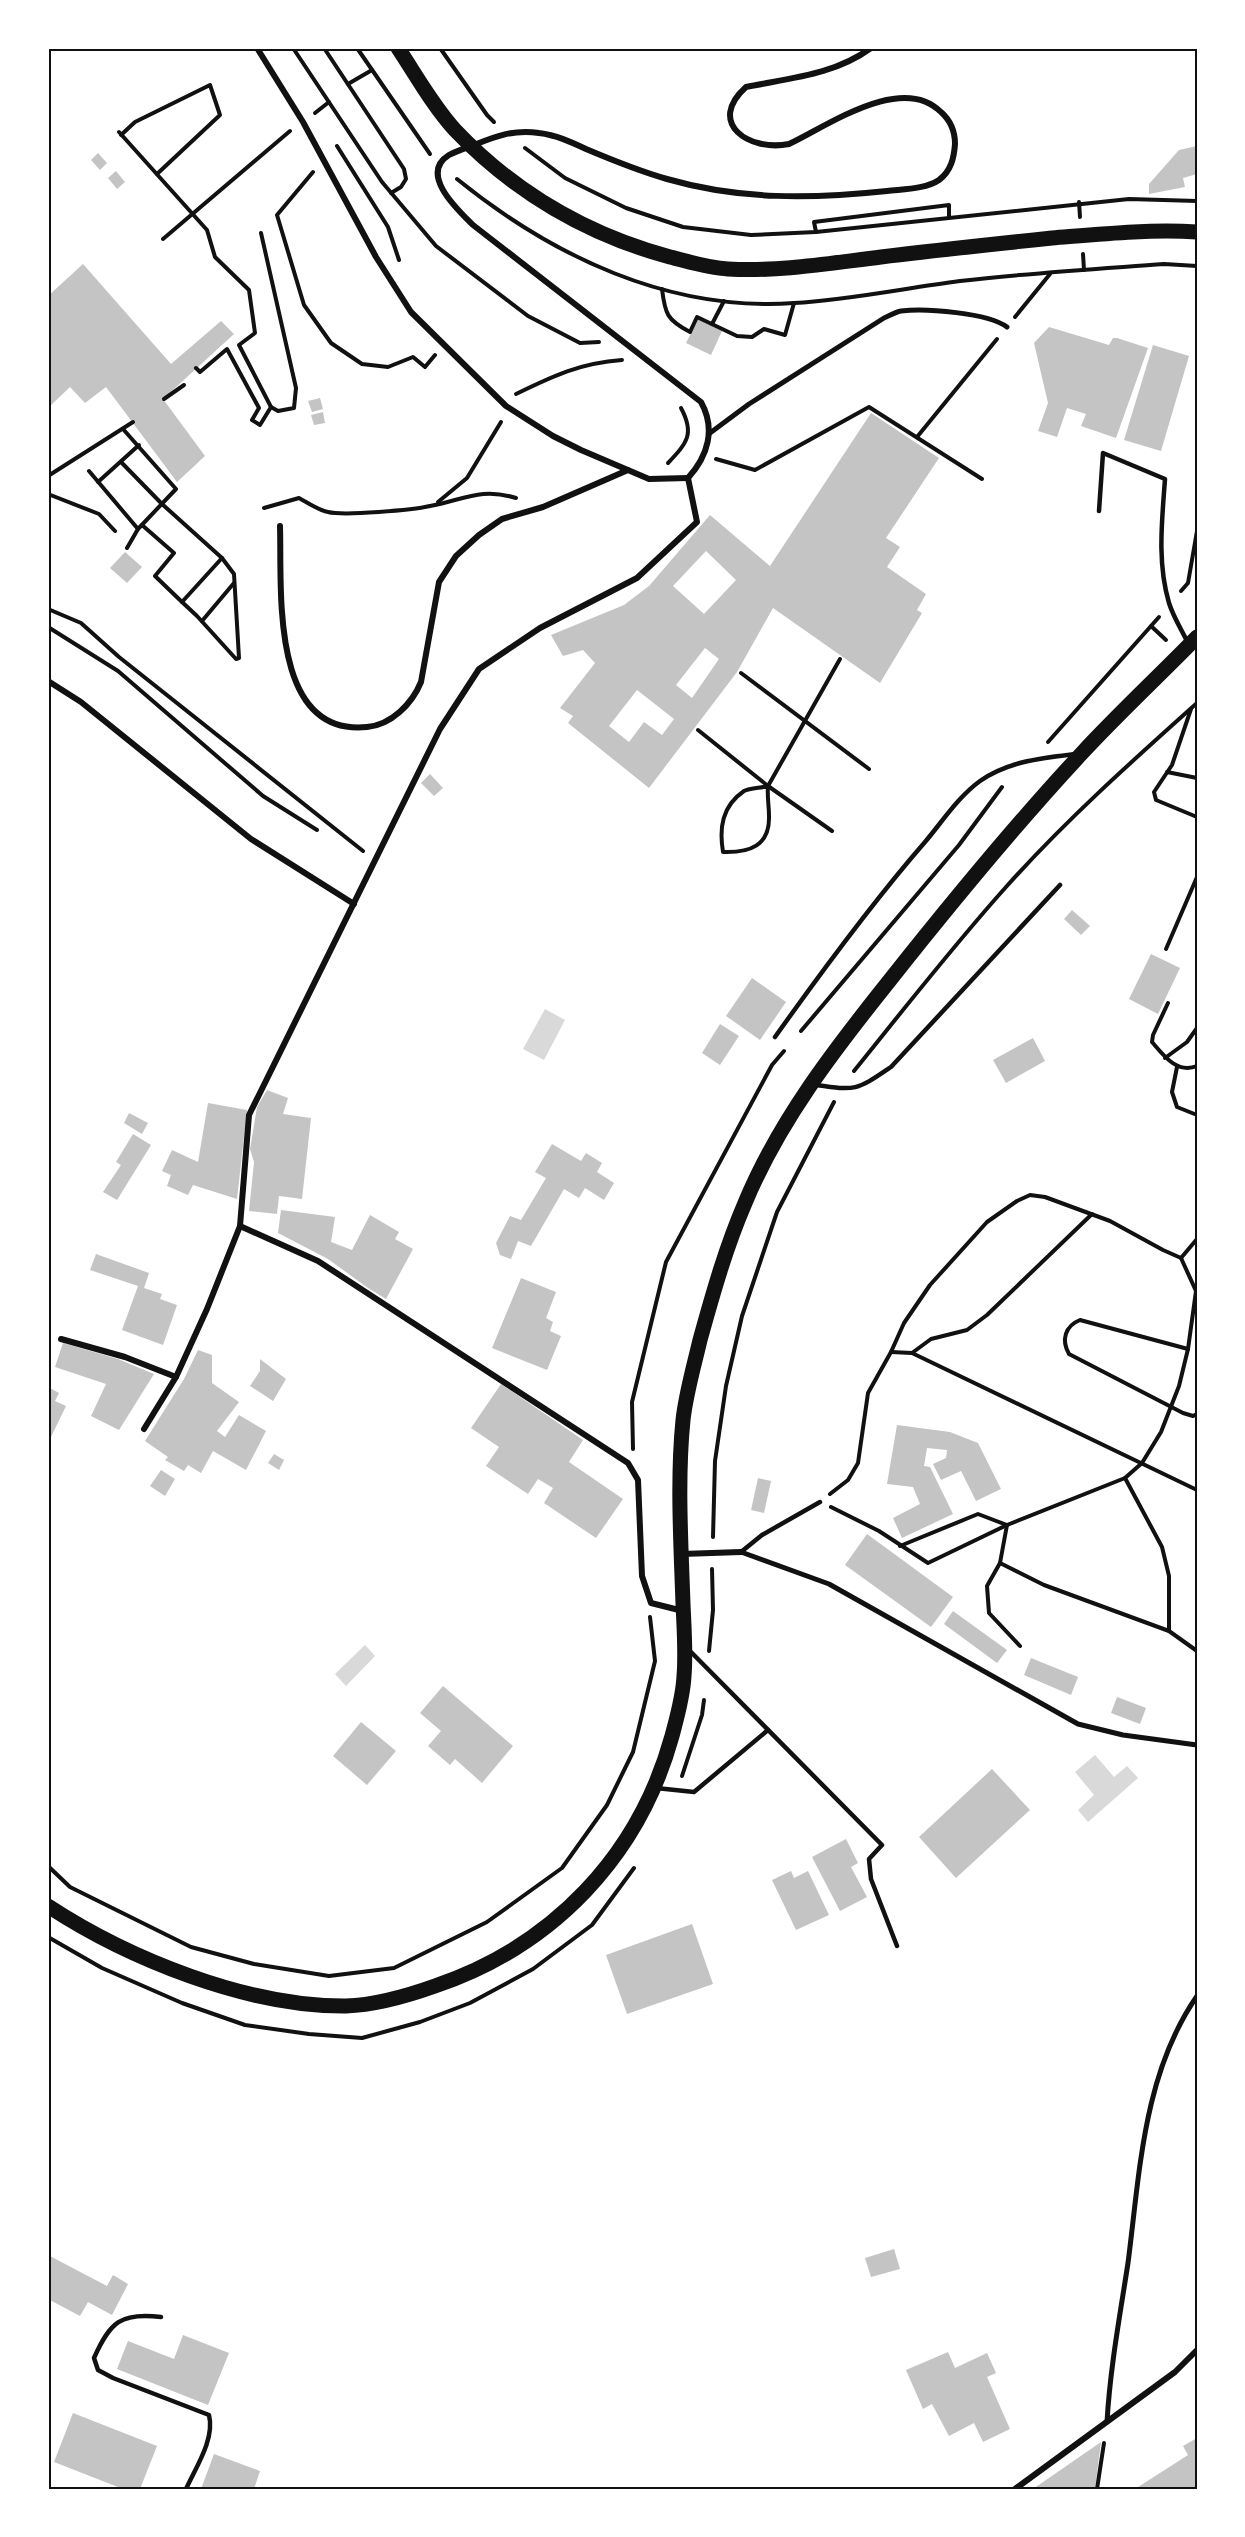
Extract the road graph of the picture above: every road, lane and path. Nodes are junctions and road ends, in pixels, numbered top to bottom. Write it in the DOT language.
graph roads {
  1 [pos="256,48"];
  2 [pos="293,48"];
  3 [pos="324,48"];
  4 [pos="357,48"];
  5 [pos="398,48"];
  6 [pos="871,48"];
  7 [pos="372,70"];
  8 [pos="348,84"];
  9 [pos="316,112"];
  10 [pos="322,122"];
  11 [pos="282,137"];
  12 [pos="334,141"];
  13 [pos="472,146"];
  14 [pos="440,165"];
  15 [pos="157,174"];
  16 [pos="302,183"];
  17 [pos="390,193"];
  18 [pos="193,213"];
  19 [pos="949,217"];
  20 [pos="1197,231"];
  21 [pos="816,232"];
  22 [pos="261,233"];
  23 [pos="163,239"];
  24 [pos="1197,266"];
  25 [pos="401,267"];
  26 [pos="1051,274"];
  27 [pos="662,289"];
  28 [pos="724,302"];
  29 [pos="794,303"];
  30 [pos="712,324"];
  31 [pos="1007,327"];
  32 [pos="600,342"];
  33 [pos="626,343"];
  34 [pos="607,348"];
  35 [pos="615,354"];
  36 [pos="622,360"];
  37 [pos="631,366"];
  38 [pos="425,367"];
  39 [pos="196,368"];
  40 [pos="184,385"];
  41 [pos="507,387"];
  42 [pos="515,394"];
  43 [pos="164,399"];
  44 [pos="524,399"];
  45 [pos="678,403"];
  46 [pos="506,406"];
  47 [pos="271,408"];
  48 [pos="133,422"];
  49 [pos="123,429"];
  50 [pos="710,433"];
  51 [pos="917,437"];
  52 [pos="139,445"];
  53 [pos="704,456"];
  54 [pos="121,462"];
  55 [pos="657,464"];
  56 [pos="628,470"];
  57 [pos="89,471"];
  58 [pos="48,476"];
  59 [pos="688,478"];
  60 [pos="982,479"];
  61 [pos="98,482"];
  62 [pos="48,494"];
  63 [pos="162,504"];
  64 [pos="435,505"];
  65 [pos="543,507"];
  66 [pos="264,508"];
  67 [pos="1099,511"];
  68 [pos="142,525"];
  69 [pos="280,526"];
  70 [pos="138,529"];
  71 [pos="115,531"];
  72 [pos="1197,531"];
  73 [pos="127,548"];
  74 [pos="222,558"];
  75 [pos="234,583"];
  76 [pos="1188,583"];
  77 [pos="182,602"];
  78 [pos="48,609"];
  79 [pos="202,621"];
  80 [pos="1151,626"];
  81 [pos="48,627"];
  82 [pos="1193,641"];
  83 [pos="840,659"];
  84 [pos="741,673"];
  85 [pos="48,681"];
  86 [pos="1197,703"];
  87 [pos="1191,709"];
  88 [pos="805,721"];
  89 [pos="698,730"];
  90 [pos="1082,754"];
  91 [pos="1032,760"];
  92 [pos="869,769"];
  93 [pos="1167,772"];
  94 [pos="1197,778"];
  95 [pos="768,786"];
  96 [pos="1197,817"];
  97 [pos="318,830"];
  98 [pos="832,831"];
  99 [pos="353,843"];
  100 [pos="1196,881"];
  101 [pos="1060,885"];
  102 [pos="354,904"];
  103 [pos="1166,949"];
  104 [pos="1167,1003"];
  105 [pos="1197,1028"];
  106 [pos="775,1037"];
  107 [pos="795,1038"];
  108 [pos="787,1047"];
  109 [pos="1165,1058"];
  110 [pos="1177,1066"];
  111 [pos="1197,1066"];
  112 [pos="810,1084"];
  113 [pos="840,1089"];
  114 [pos="1197,1115"];
  115 [pos="1092,1214"];
  116 [pos="240,1226"];
  117 [pos="1197,1239"];
  118 [pos="1180,1258"];
  119 [pos="61,1339"];
  120 [pos="1188,1349"];
  121 [pos="891,1352"];
  122 [pos="912,1353"];
  123 [pos="176,1377"];
  124 [pos="1171,1407"];
  125 [pos="1197,1414"];
  126 [pos="144,1429"];
  127 [pos="1142,1463"];
  128 [pos="633,1472"];
  129 [pos="1125,1478"];
  130 [pos="1197,1490"];
  131 [pos="820,1502"];
  132 [pos="1007,1525"];
  133 [pos="900,1546"];
  134 [pos="741,1552"];
  135 [pos="712,1553"];
  136 [pos="682,1554"];
  137 [pos="1000,1563"];
  138 [pos="647,1592"];
  139 [pos="683,1611"];
  140 [pos="1169,1631"];
  141 [pos="684,1645"];
  142 [pos="1020,1646"];
  143 [pos="1197,1651"];
  144 [pos="708,1668"];
  145 [pos="768,1730"];
  146 [pos="1197,1745"];
  147 [pos="654,1788"];
  148 [pos="677,1790"];
  149 [pos="48,1866"];
  150 [pos="635,1866"];
  151 [pos="48,1906"];
  152 [pos="48,1937"];
  153 [pos="897,1946"];
  154 [pos="1197,1995"];
  155 [pos="161,2317"];
  156 [pos="1197,2350"];
  157 [pos="1107,2422"];
  158 [pos="186,2489"];
  159 [pos="1015,2489"];
  160 [pos="1097,2489"];
  1 -- 46 [label="street"];
  2 -- 17 [label="path"];
  3 -- 8 [label="path"];
  4 -- 7 [label="path"];
  5 -- 13 [label="main road"];
  6 -- 13 [label="street"];
  7 -- 8 [label="path"];
  7 -- 14 [label="path"];
  8 -- 17 [label="path"];
  9 -- 10 [label="path"];
  11 -- 18 [label="path"];
  12 -- 25 [label="path"];
  13 -- 14 [label="street"];
  13 -- 20 [label="main road"];
  14 -- 27 [label="path"];
  14 -- 33 [label="street"];
  15 -- 15 [label="path"];
  15 -- 18 [label="path"];
  16 -- 38 [label="path"];
  17 -- 32 [label="path"];
  18 -- 23 [label="path"];
  18 -- 47 [label="path"];
  19 -- 21 [label="path"];
  22 -- 47 [label="path"];
  24 -- 26 [label="path"];
  26 -- 29 [label="path"];
  26 -- 31 [label="path"];
  27 -- 28 [label="path"];
  27 -- 30 [label="path"];
  28 -- 29 [label="path"];
  28 -- 30 [label="path"];
  29 -- 30 [label="path"];
  31 -- 50 [label="street"];
  31 -- 51 [label="path"];
  32 -- 33 [label="path"];
  32 -- 34 [label="path"];
  33 -- 50 [label="street"];
  35 -- 36 [label="path"];
  36 -- 37 [label="path"];
  36 -- 42 [label="path"];
  39 -- 47 [label="path"];
  40 -- 43 [label="path"];
  41 -- 42 [label="path"];
  42 -- 44 [label="path"];
  45 -- 55 [label="path"];
  46 -- 56 [label="street"];
  46 -- 64 [label="path"];
  48 -- 49 [label="path"];
  49 -- 52 [label="path"];
  49 -- 58 [label="path"];
  50 -- 53 [label="street"];
  51 -- 53 [label="path"];
  51 -- 60 [label="path"];
  52 -- 54 [label="path"];
  52 -- 63 [label="path"];
  53 -- 59 [label="street"];
  54 -- 61 [label="path"];
  54 -- 63 [label="path"];
  56 -- 59 [label="street"];
  56 -- 65 [label="street"];
  57 -- 61 [label="path"];
  59 -- 102 [label="street"];
  61 -- 70 [label="path"];
  62 -- 71 [label="path"];
  63 -- 68 [label="path"];
  63 -- 74 [label="path"];
  64 -- 65 [label="path"];
  64 -- 66 [label="path"];
  65 -- 69 [label="street"];
  67 -- 82 [label="lane"];
  68 -- 70 [label="path"];
  68 -- 77 [label="path"];
  70 -- 73 [label="path"];
  72 -- 76 [label="path"];
  74 -- 75 [label="path"];
  74 -- 77 [label="path"];
  75 -- 79 [label="path"];
  75 -- 79 [label="path"];
  77 -- 79 [label="path"];
  78 -- 99 [label="path"];
  80 -- 91 [label="path"];
  81 -- 97 [label="path"];
  82 -- 90 [label="main road"];
  83 -- 88 [label="path"];
  84 -- 88 [label="path"];
  85 -- 102 [label="street"];
  86 -- 87 [label="path"];
  87 -- 93 [label="path"];
  87 -- 113 [label="path"];
  88 -- 92 [label="path"];
  88 -- 95 [label="path"];
  89 -- 95 [label="path"];
  90 -- 91 [label="lane"];
  90 -- 112 [label="main road"];
  91 -- 106 [label="lane"];
  91 -- 107 [label="path"];
  93 -- 94 [label="path"];
  93 -- 96 [label="path"];
  95 -- 95 [label="path"];
  95 -- 98 [label="path"];
  100 -- 103 [label="path"];
  101 -- 113 [label="lane"];
  102 -- 116 [label="street"];
  104 -- 109 [label="path"];
  105 -- 109 [label="path"];
  108 -- 128 [label="path"];
  109 -- 110 [label="path"];
  110 -- 111 [label="path"];
  110 -- 114 [label="path"];
  112 -- 113 [label="lane"];
  112 -- 136 [label="main road"];
  113 -- 135 [label="path"];
  115 -- 118 [label="path"];
  115 -- 121 [label="path"];
  115 -- 122 [label="path"];
  116 -- 123 [label="street"];
  116 -- 128 [label="street"];
  117 -- 118 [label="path"];
  118 -- 120 [label="path"];
  119 -- 123 [label="street"];
  120 -- 124 [label="path"];
  120 -- 124 [label="path"];
  121 -- 122 [label="path"];
  121 -- 131 [label="path"];
  122 -- 127 [label="path"];
  123 -- 126 [label="street"];
  124 -- 125 [label="path"];
  124 -- 127 [label="path"];
  127 -- 129 [label="path"];
  127 -- 130 [label="path"];
  128 -- 138 [label="street"];
  129 -- 132 [label="path"];
  129 -- 140 [label="path"];
  131 -- 133 [label="path"];
  131 -- 134 [label="lane"];
  132 -- 133 [label="path"];
  132 -- 133 [label="path"];
  132 -- 137 [label="path"];
  134 -- 135 [label="street"];
  134 -- 146 [label="street"];
  135 -- 136 [label="street"];
  135 -- 144 [label="path"];
  136 -- 139 [label="main road"];
  137 -- 140 [label="path"];
  137 -- 142 [label="path"];
  138 -- 139 [label="street"];
  138 -- 149 [label="path"];
  139 -- 141 [label="main road"];
  140 -- 143 [label="path"];
  141 -- 144 [label="lane"];
  141 -- 147 [label="main road"];
  144 -- 145 [label="lane"];
  144 -- 148 [label="path"];
  145 -- 148 [label="lane"];
  145 -- 153 [label="lane"];
  147 -- 148 [label="lane"];
  147 -- 151 [label="main road"];
  150 -- 152 [label="path"];
  154 -- 157 [label="street"];
  155 -- 158 [label="lane"];
  156 -- 157 [label="street"];
  157 -- 159 [label="street"];
  157 -- 160 [label="path"];
}
